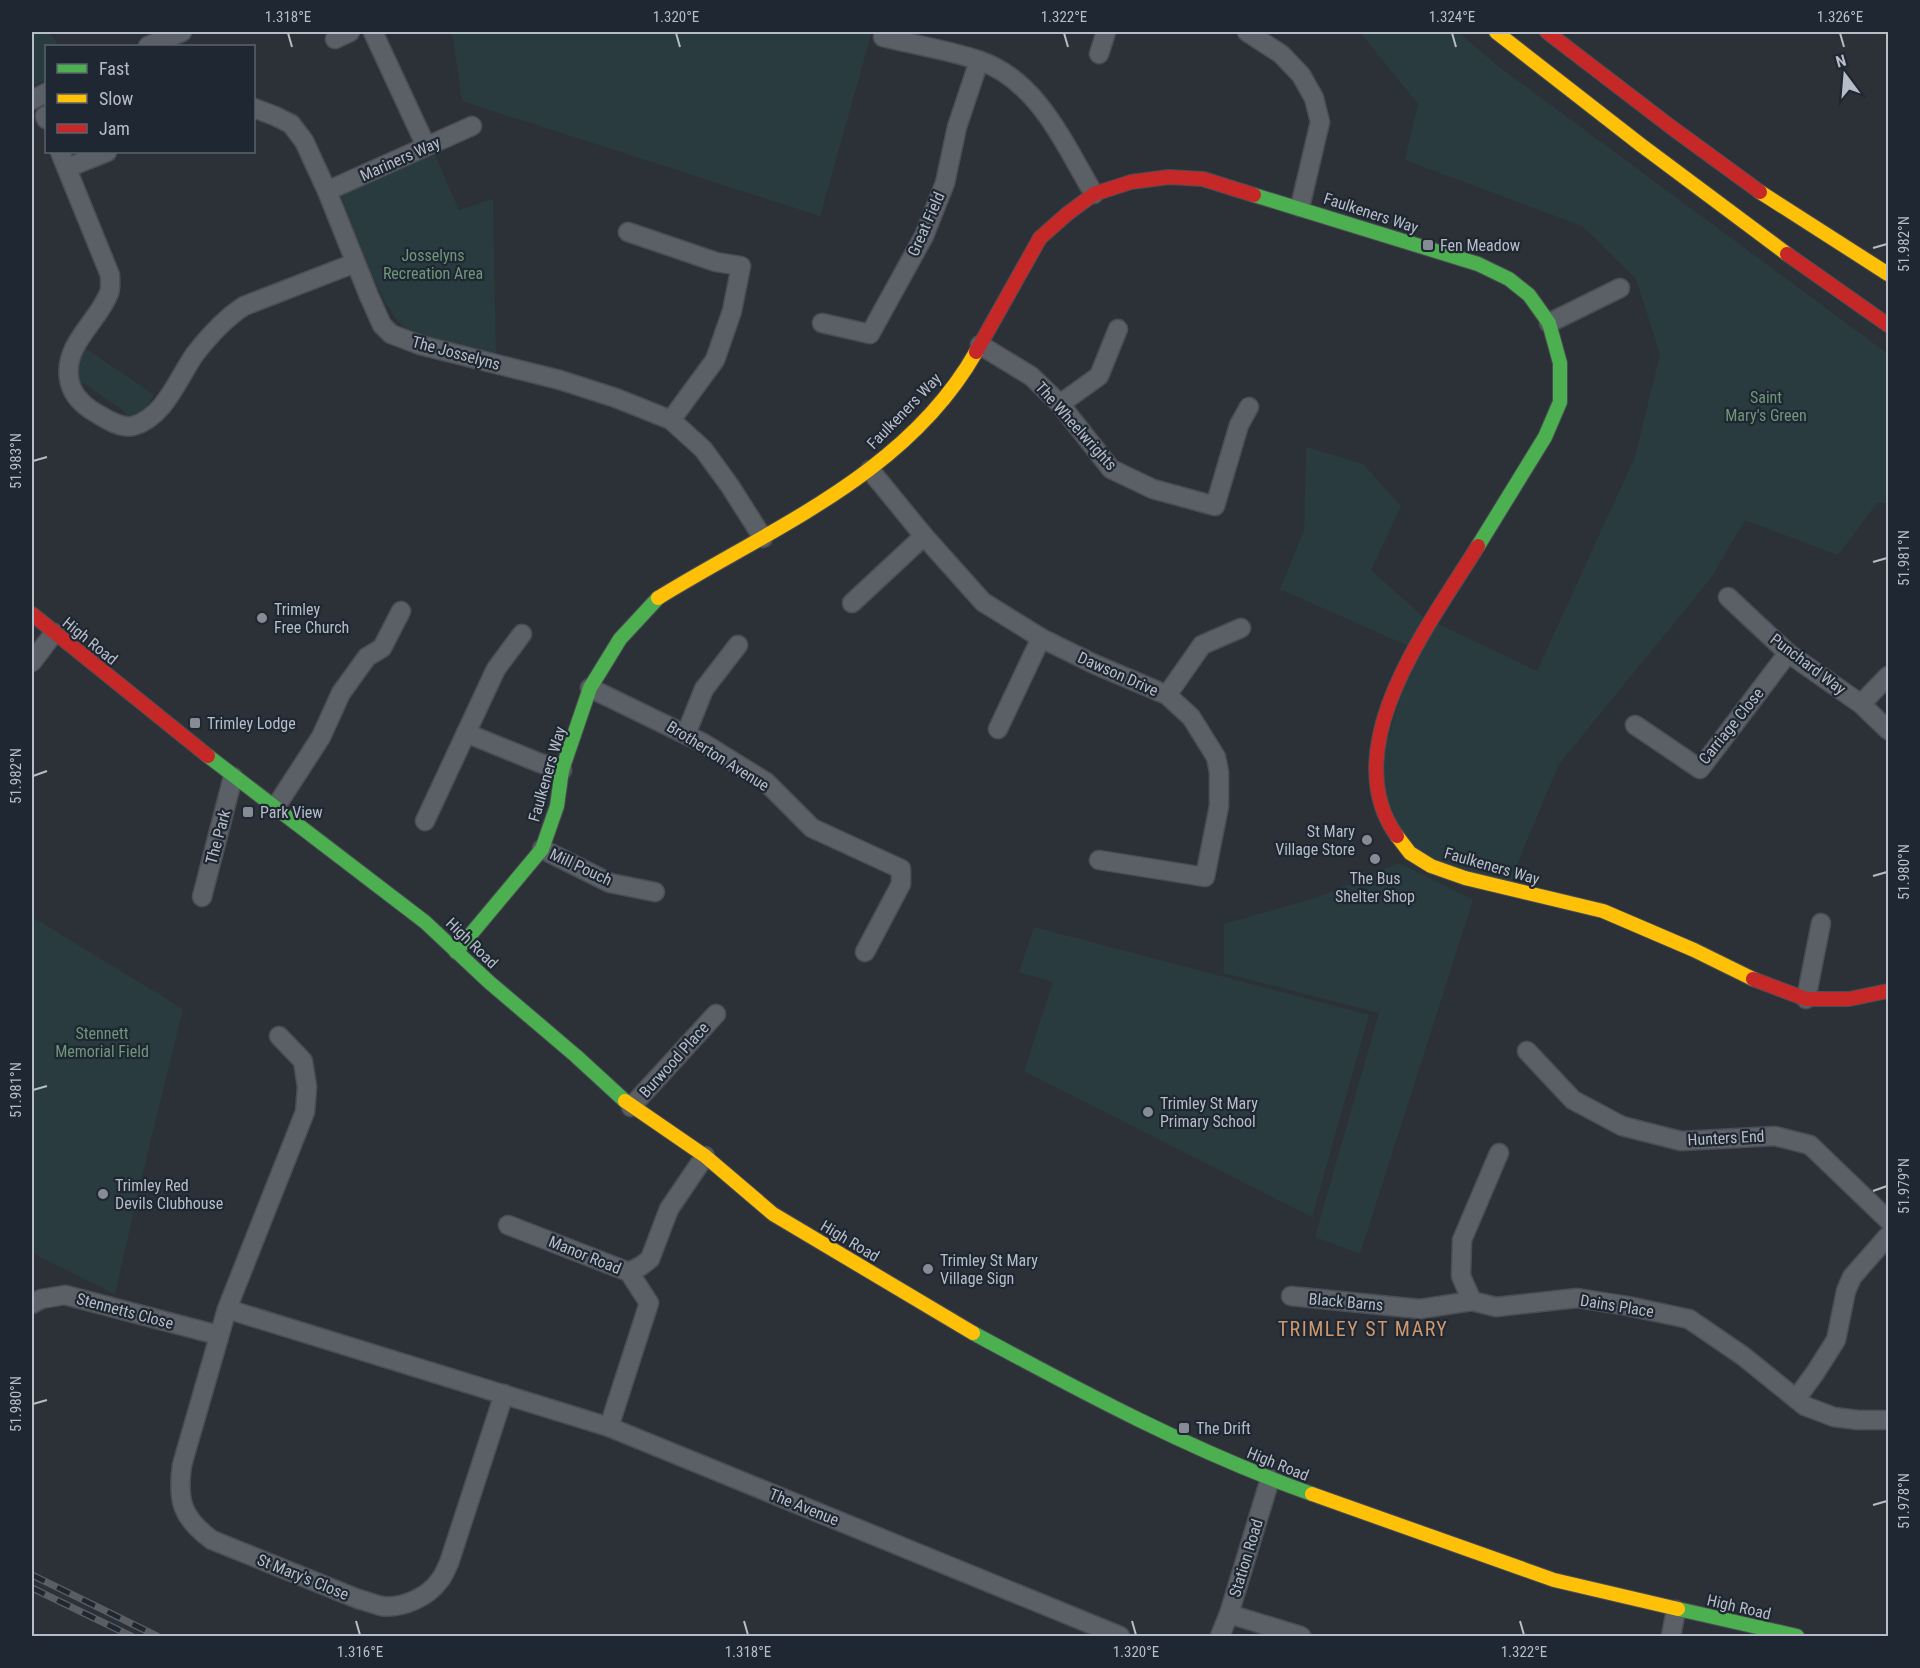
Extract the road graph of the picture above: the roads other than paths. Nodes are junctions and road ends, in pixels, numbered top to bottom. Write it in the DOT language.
graph roads {
  1 [pos="182,32"];
  2 [pos="373,32"];
  3 [pos="1106,32"];
  4 [pos="1247,32"];
  5 [pos="1496,32"];
  6 [pos="1547,32"];
  7 [pos="883,38"];
  8 [pos="150,45"];
  9 [pos="1099,54"];
  10 [pos="980,60"];
  11 [pos="255,108"];
  12 [pos="472,126"];
  13 [pos="426,146"];
  14 [pos="102,153"];
  15 [pos="64,160"];
  16 [pos="327,191"];
  17 [pos="1094,194"];
  18 [pos="1300,207"];
  19 [pos="628,232"];
  20 [pos="355,262"];
  21 [pos="1888,274"];
  22 [pos="1620,288"];
  23 [pos="822,323"];
  24 [pos="1549,323"];
  25 [pos="1888,324"];
  26 [pos="1118,329"];
  27 [pos="980,345"];
  28 [pos="1060,404"];
  29 [pos="1249,407"];
  30 [pos="671,420"];
  31 [pos="870,470"];
  32 [pos="924,536"];
  33 [pos="763,538"];
  34 [pos="1728,597"];
  35 [pos="852,603"];
  36 [pos="401,612"];
  37 [pos="32,614"];
  38 [pos="1241,628"];
  39 [pos="54,633"];
  40 [pos="522,634"];
  41 [pos="1041,638"];
  42 [pos="738,645"];
  43 [pos="1788,653"];
  44 [pos="32,662"];
  45 [pos="1888,676"];
  46 [pos="590,688"];
  47 [pos="1167,695"];
  48 [pos="1860,704"];
  49 [pos="1635,725"];
  50 [pos="998,729"];
  51 [pos="1888,730"];
  52 [pos="466,733"];
  53 [pos="686,734"];
  54 [pos="562,770"];
  55 [pos="233,777"];
  56 [pos="275,808"];
  57 [pos="424,821"];
  58 [pos="542,849"];
  59 [pos="1099,860"];
  60 [pos="655,892"];
  61 [pos="202,897"];
  62 [pos="1821,923"];
  63 [pos="456,952"];
  64 [pos="865,952"];
  65 [pos="1888,991"];
  66 [pos="1806,999"];
  67 [pos="716,1014"];
  68 [pos="279,1036"];
  69 [pos="1527,1051"];
  70 [pos="631,1107"];
  71 [pos="1499,1153"];
  72 [pos="705,1156"];
  73 [pos="1888,1220"];
  74 [pos="508,1225"];
  75 [pos="1888,1236"];
  76 [pos="629,1272"];
  77 [pos="1291,1296"];
  78 [pos="1472,1301"];
  79 [pos="32,1304"];
  80 [pos="227,1309"];
  81 [pos="218,1335"];
  82 [pos="504,1394"];
  83 [pos="1796,1398"];
  84 [pos="1888,1420"];
  85 [pos="609,1427"];
  86 [pos="1270,1479"];
  87 [pos="1676,1610"];
  88 [pos="1229,1614"];
  89 [pos="1120,1636"];
  90 [pos="1220,1636"];
  91 [pos="1300,1636"];
  92 [pos="1671,1636"];
  93 [pos="1797,1636"];
  1 -- 8 [label="street"];
  2 -- 13 [label="street"];
  3 -- 9 [label="street"];
  4 -- 18 [label="street"];
  5 -- 25 [label="main road"];
  6 -- 21 [label="main road"];
  7 -- 10 [label="street"];
  10 -- 17 [label="street"];
  10 -- 23 [label="street, Great Field"];
  11 -- 16 [label="street, The Josselyns"];
  12 -- 13 [label="street, Mariners Way"];
  13 -- 16 [label="street, Mariners Way"];
  14 -- 15 [label="street"];
  15 -- 20 [label="street"];
  16 -- 20 [label="street, The Josselyns"];
  17 -- 18 [label="main road, Faulkeners Way"];
  17 -- 27 [label="main road, Faulkeners Way"];
  18 -- 24 [label="main road, Faulkeners Way"];
  19 -- 30 [label="street"];
  20 -- 30 [label="street, The Josselyns"];
  22 -- 24 [label="street"];
  24 -- 66 [label="main road, Faulkeners Way"];
  26 -- 28 [label="street"];
  27 -- 28 [label="street, The Wheelwrights"];
  27 -- 31 [label="main road, Faulkeners Way"];
  28 -- 29 [label="street, The Wheelwrights"];
  30 -- 33 [label="street, The Josselyns"];
  31 -- 32 [label="street, Dawson Drive"];
  31 -- 33 [label="main road, Faulkeners Way"];
  32 -- 35 [label="street"];
  32 -- 41 [label="street, Dawson Drive"];
  33 -- 46 [label="main road, Faulkeners Way"];
  34 -- 43 [label="street, Punchard Way"];
  36 -- 56 [label="street"];
  37 -- 39 [label="main road, High Road"];
  38 -- 47 [label="street"];
  39 -- 44 [label="street"];
  39 -- 55 [label="main road, High Road"];
  40 -- 52 [label="street"];
  41 -- 47 [label="street, Dawson Drive"];
  41 -- 50 [label="street"];
  42 -- 53 [label="street"];
  43 -- 48 [label="street, Punchard Way"];
  43 -- 49 [label="street, Carriage Close"];
  45 -- 48 [label="street"];
  46 -- 53 [label="street, Brotherton Avenue"];
  46 -- 54 [label="main road, Faulkeners Way"];
  47 -- 59 [label="street, Dawson Drive"];
  48 -- 51 [label="street, Punchard Way"];
  52 -- 54 [label="street"];
  52 -- 57 [label="street"];
  53 -- 64 [label="street, Brotherton Avenue"];
  54 -- 58 [label="main road, Faulkeners Way"];
  55 -- 56 [label="main road, High Road"];
  55 -- 61 [label="street, The Park"];
  56 -- 63 [label="main road, High Road"];
  58 -- 60 [label="street, Mill Pouch"];
  58 -- 63 [label="main road, Faulkeners Way"];
  62 -- 66 [label="street"];
  63 -- 70 [label="main road, High Road"];
  65 -- 66 [label="main road, Faulkeners Way"];
  67 -- 70 [label="street, Burwood Place"];
  68 -- 80 [label="street, St Mary's Close"];
  69 -- 73 [label="street, Hunters End"];
  70 -- 72 [label="main road, High Road"];
  71 -- 78 [label="street"];
  72 -- 76 [label="street"];
  72 -- 86 [label="main road, High Road"];
  74 -- 76 [label="street, Manor Road"];
  75 -- 83 [label="street"];
  76 -- 85 [label="street, Manor Road"];
  77 -- 78 [label="street, Black Barns"];
  78 -- 83 [label="street, Dains Place"];
  79 -- 81 [label="street, Stennetts Close"];
  80 -- 81 [label="street, St Mary's Close"];
  80 -- 82 [label="street"];
  81 -- 82 [label="street, St Mary's Close"];
  82 -- 85 [label="street"];
  83 -- 84 [label="street, Dains Place"];
  85 -- 89 [label="street, The Avenue"];
  86 -- 87 [label="main road, High Road"];
  86 -- 88 [label="street, Station Road"];
  87 -- 92 [label="street"];
  87 -- 93 [label="main road, High Road"];
  88 -- 90 [label="street, Station Road"];
  88 -- 91 [label="street"];
}
